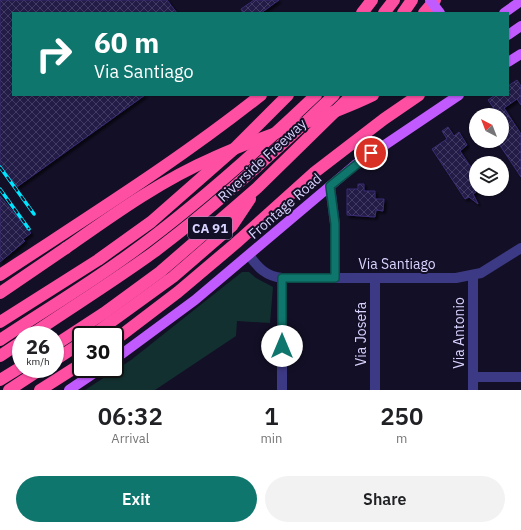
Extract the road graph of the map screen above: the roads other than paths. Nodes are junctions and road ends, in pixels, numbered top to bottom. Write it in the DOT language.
graph roads {
  1 [pos="372,0"];
  2 [pos="394,0"];
  3 [pos="412,0"];
  4 [pos="430,0"];
  5 [pos="434,0"];
  6 [pos="521,1"];
  7 [pos="363,12"];
  8 [pos="385,12"];
  9 [pos="403,12"];
  10 [pos="425,12"];
  11 [pos="439,12"];
  12 [pos="505,12"];
  13 [pos="521,26"];
  14 [pos="509,34"];
  15 [pos="521,54"];
  16 [pos="509,61"];
  17 [pos="260,96"];
  18 [pos="287,96"];
  19 [pos="315,96"];
  20 [pos="333,96"];
  21 [pos="351,96"];
  22 [pos="371,96"];
  23 [pos="417,96"];
  24 [pos="457,96"];
  25 [pos="330,186"];
  26 [pos="257,188"];
  27 [pos="521,248"];
  28 [pos="249,255"];
  29 [pos="0,275"];
  30 [pos="473,276"];
  31 [pos="282,278"];
  32 [pos="335,278"];
  33 [pos="375,279"];
  34 [pos="0,293"];
  35 [pos="0,322"];
  36 [pos="45,326"];
  37 [pos="105,326"];
  38 [pos="124,333"];
  39 [pos="64,339"];
  40 [pos="0,340"];
  41 [pos="12,348"];
  42 [pos="124,352"];
  43 [pos="0,356"];
  44 [pos="72,370"];
  45 [pos="12,372"];
  46 [pos="473,377"];
  47 [pos="521,377"];
  48 [pos="27,378"];
  49 [pos="87,378"];
  50 [pos="0,380"];
  51 [pos="9,390"];
  52 [pos="40,390"];
  53 [pos="69,390"];
  54 [pos="282,390"];
  55 [pos="375,390"];
  56 [pos="473,390"];
  1 -- 7 [label="highway"];
  2 -- 8 [label="highway"];
  3 -- 9 [label="highway"];
  4 -- 11 [label="main road, bridge"];
  5 -- 10 [label="highway"];
  6 -- 12 [label="main road"];
  13 -- 14 [label="main road"];
  15 -- 16 [label="main road"];
  17 -- 29 [label="highway"];
  18 -- 35 [label="highway, Riverside Freeway / CA 91"];
  19 -- 40 [label="highway"];
  20 -- 36 [label="highway"];
  21 -- 26 [label="highway, Riverside Freeway / CA 91"];
  22 -- 34 [label="highway, bridge"];
  23 -- 38 [label="highway"];
  24 -- 25 [label="main road, Frontage Road"];
  25 -- 28 [label="main road, Frontage Road"];
  25 -- 32 [label="street"];
  26 -- 37 [label="highway"];
  26 -- 39 [label="highway, Riverside Freeway / CA 91"];
  27 -- 30 [label="street, Via Santiago"];
  28 -- 31 [label="street, Via Santiago"];
  28 -- 42 [label="main road, Frontage Road"];
  30 -- 33 [label="street, Via Santiago"];
  30 -- 46 [label="street, Via Antonio"];
  31 -- 32 [label="street, Via Santiago"];
  31 -- 54 [label="street"];
  32 -- 33 [label="street, Via Santiago"];
  33 -- 55 [label="street, Via Josefa"];
  41 -- 43 [label="highway"];
  44 -- 52 [label="highway"];
  45 -- 50 [label="highway"];
  46 -- 47 [label="street"];
  46 -- 56 [label="street, Via Antonio"];
  48 -- 51 [label="highway"];
  49 -- 53 [label="main road"];
}
